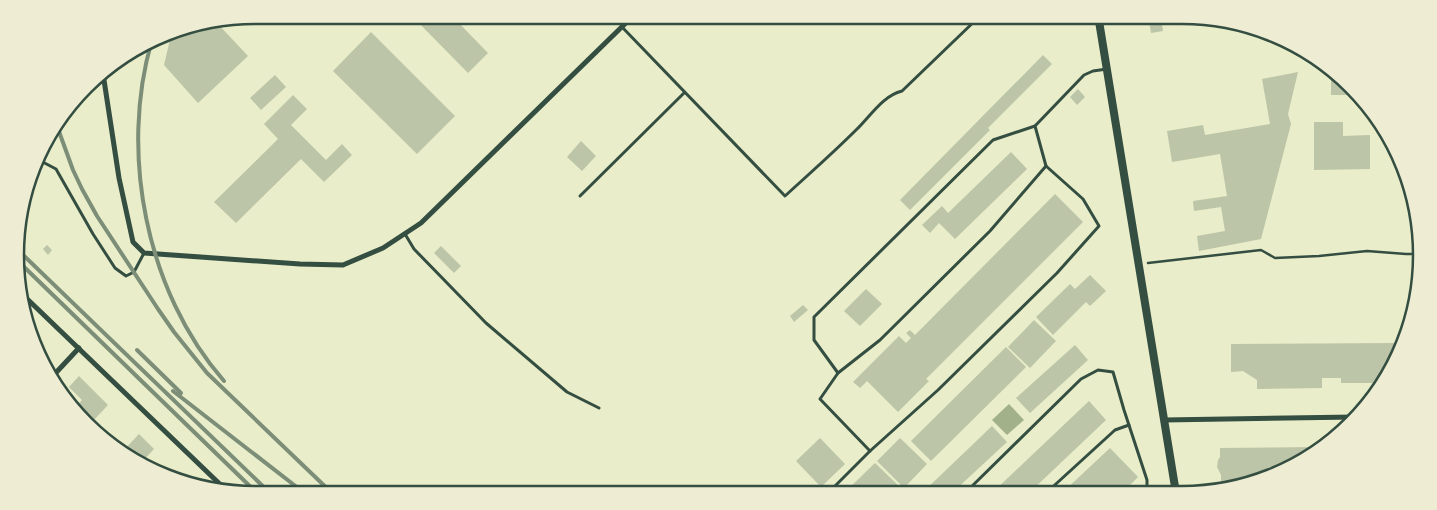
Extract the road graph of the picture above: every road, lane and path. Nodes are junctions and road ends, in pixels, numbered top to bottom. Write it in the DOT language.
graph roads {
  1 [pos="625,24"];
  2 [pos="972,24"];
  3 [pos="1100,24"];
  4 [pos="622,27"];
  5 [pos="1107,69"];
  6 [pos="104,80"];
  7 [pos="684,93"];
  8 [pos="1035,126"];
  9 [pos="43,162"];
  10 [pos="1046,166"];
  11 [pos="580,196"];
  12 [pos="405,233"];
  13 [pos="144,254"];
  14 [pos="1413,254"];
  15 [pos="1139,264"];
  16 [pos="28,300"];
  17 [pos="79,348"];
  18 [pos="838,372"];
  19 [pos="56,373"];
  20 [pos="599,408"];
  21 [pos="1348,417"];
  22 [pos="1164,420"];
  23 [pos="1129,426"];
  24 [pos="870,451"];
  25 [pos="219,483"];
  26 [pos="835,486"];
  27 [pos="973,486"];
  28 [pos="1054,486"];
  29 [pos="1146,486"];
  30 [pos="1175,486"];
  1 -- 4 [label="street"];
  2 -- 7 [label="lane"];
  3 -- 5 [label="street"];
  4 -- 7 [label="lane"];
  4 -- 12 [label="street"];
  5 -- 8 [label="lane"];
  5 -- 15 [label="street"];
  6 -- 13 [label="street"];
  7 -- 11 [label="lane"];
  8 -- 10 [label="lane"];
  8 -- 18 [label="lane"];
  9 -- 13 [label="lane"];
  10 -- 18 [label="lane"];
  10 -- 24 [label="lane"];
  12 -- 13 [label="street"];
  12 -- 20 [label="lane"];
  14 -- 15 [label="path"];
  15 -- 22 [label="street"];
  16 -- 17 [label="street"];
  17 -- 19 [label="street"];
  17 -- 25 [label="street"];
  18 -- 24 [label="lane"];
  21 -- 22 [label="street"];
  22 -- 30 [label="street"];
  23 -- 27 [label="lane"];
  23 -- 28 [label="lane"];
  23 -- 29 [label="lane"];
  24 -- 26 [label="lane"];
}
